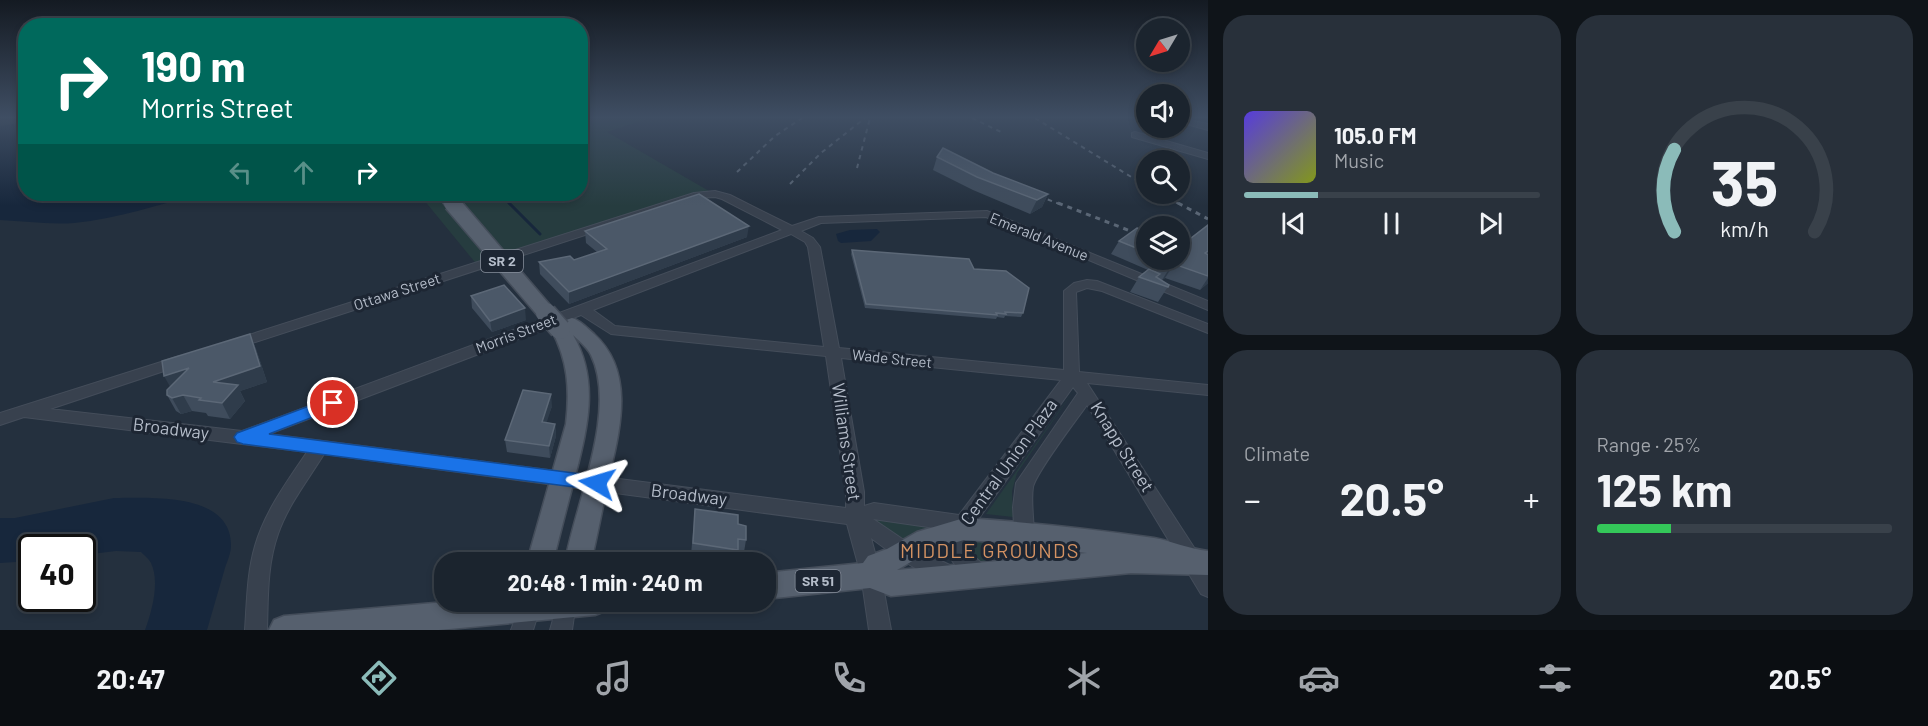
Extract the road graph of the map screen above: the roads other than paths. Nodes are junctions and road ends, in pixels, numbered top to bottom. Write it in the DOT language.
graph roads {
  1 [pos="1178,147"];
  2 [pos="1208,156"];
  3 [pos="451,201"];
  4 [pos="461,201"];
  5 [pos="790,230"];
  6 [pos="1208,306"];
  7 [pos="571,321"];
  8 [pos="1208,329"];
  9 [pos="218,349"];
  10 [pos="833,353"];
  11 [pos="195,356"];
  12 [pos="1072,377"];
  13 [pos="1208,390"];
  14 [pos="1087,392"];
  15 [pos="22,412"];
  16 [pos="0,419"];
  17 [pos="243,437"];
  18 [pos="320,447"];
  19 [pos="561,478"];
  20 [pos="597,483"];
  21 [pos="855,517"];
  22 [pos="962,527"];
  23 [pos="1019,532"];
  24 [pos="904,551"];
  25 [pos="542,552"];
  26 [pos="580,552"];
  27 [pos="1200,562"];
  28 [pos="1012,572"];
  29 [pos="871,575"];
  30 [pos="969,576"];
  31 [pos="776,585"];
  32 [pos="1208,586"];
  33 [pos="565,612"];
  34 [pos="527,613"];
  35 [pos="256,630"];
  36 [pos="284,630"];
  37 [pos="880,630"];
  1 -- 2 [label="street"];
  3 -- 7 [label="main road, SR 2, bridge"];
  4 -- 7 [label="main road, SR 2"];
  5 -- 6 [label="street, Emerald Avenue"];
  5 -- 7 [label="street, Morris Street"];
  5 -- 9 [label="street, Ottawa Street"];
  5 -- 10 [label="street, Williams Street"];
  7 -- 10 [label="street, Wade Street"];
  7 -- 17 [label="street, Morris Street"];
  7 -- 19 [label="main road, SR 2"];
  7 -- 20 [label="main road, SR 2"];
  8 -- 12 [label="street"];
  10 -- 12 [label="street, Wade Street"];
  10 -- 21 [label="street, Williams Street"];
  11 -- 15 [label="street"];
  12 -- 13 [label="street, Wade Street"];
  12 -- 14 [label="street, Knapp Street"];
  12 -- 22 [label="street, Central Union Plaza"];
  14 -- 23 [label="street, Central Union Plaza"];
  14 -- 27 [label="street, Knapp Street"];
  15 -- 16 [label="street"];
  15 -- 17 [label="street, Broadway"];
  17 -- 18 [label="street, Broadway"];
  18 -- 19 [label="street, Broadway"];
  18 -- 35 [label="street"];
  19 -- 20 [label="street, Broadway"];
  19 -- 25 [label="main road, SR 2"];
  20 -- 21 [label="street, Broadway"];
  20 -- 26 [label="main road, SR 2"];
  21 -- 22 [label="street, Broadway"];
  21 -- 24 [label="street, Broadway"];
  21 -- 29 [label="street, Williams Street"];
  22 -- 23 [label="main road"];
  22 -- 24 [label="main road"];
  22 -- 30 [label="street, Central Union Plaza"];
  23 -- 27 [label="main road"];
  23 -- 28 [label="street, Central Union Plaza"];
  24 -- 29 [label="main road"];
  24 -- 30 [label="street, Broadway"];
  27 -- 28 [label="main road, Broadway"];
  27 -- 32 [label="street, Knapp Street"];
  28 -- 30 [label="main road, Broadway"];
  29 -- 30 [label="main road"];
  29 -- 31 [label="main road, SR 51"];
  29 -- 37 [label="street, Williams Street"];
  33 -- 34 [label="main road"];
  34 -- 36 [label="main road"];
}
